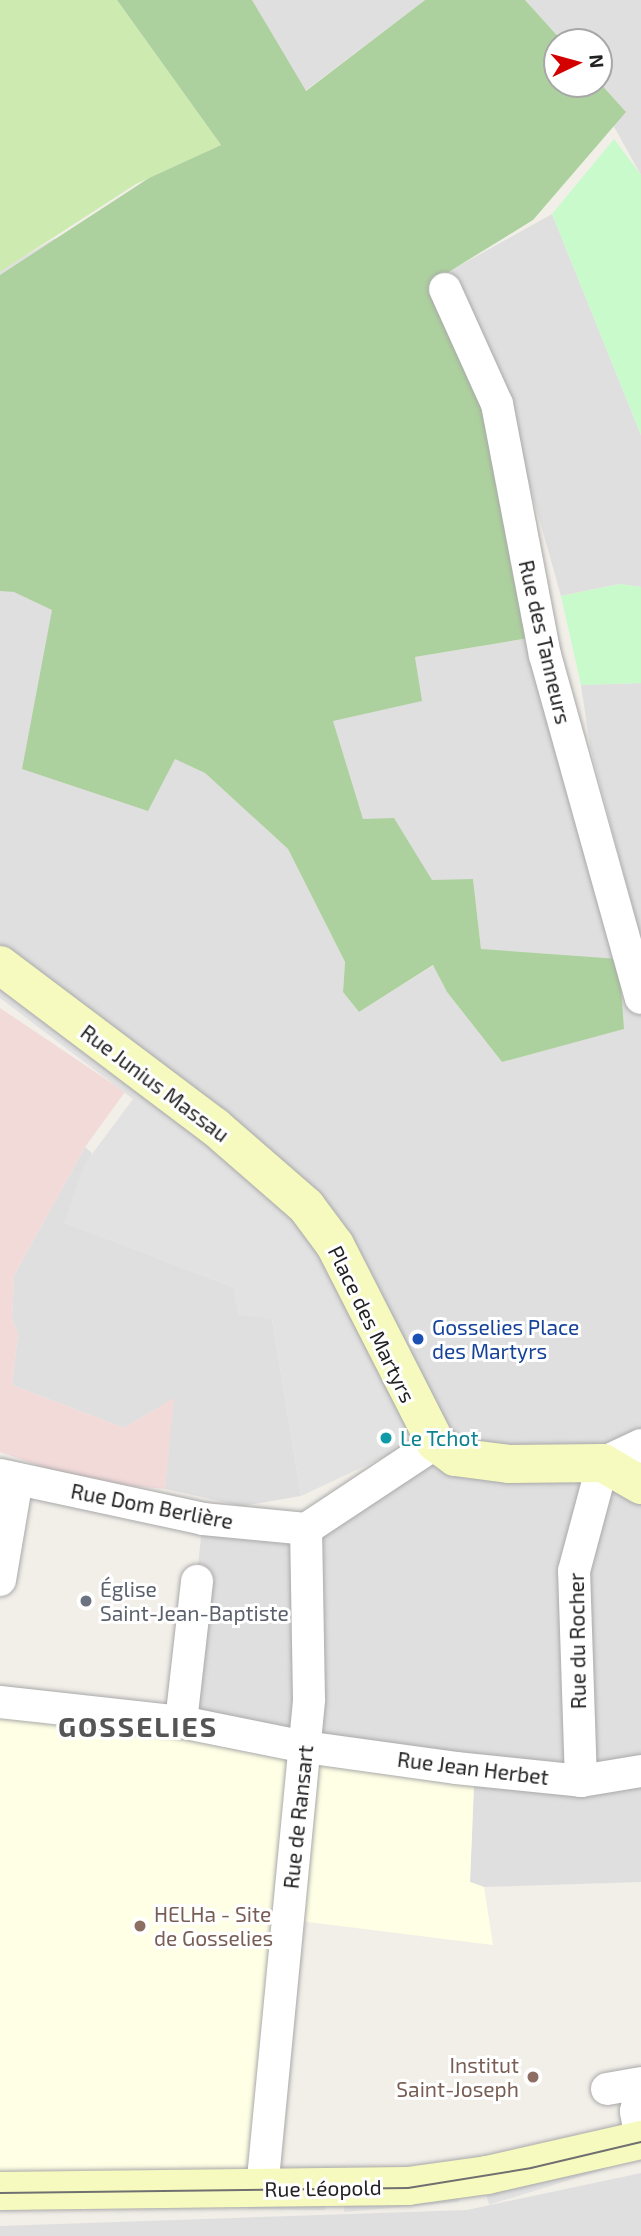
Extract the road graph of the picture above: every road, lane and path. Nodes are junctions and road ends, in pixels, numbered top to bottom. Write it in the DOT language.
graph roads {
  1 [pos="445,289"];
  2 [pos="0,965"];
  3 [pos="641,998"];
  4 [pos="306,1206"];
  5 [pos="436,1443"];
  6 [pos="641,1445"];
  7 [pos="603,1463"];
  8 [pos="8,1477"];
  9 [pos="641,1485"];
  10 [pos="306,1529"];
  11 [pos="0,1580"];
  12 [pos="197,1581"];
  13 [pos="0,1702"];
  14 [pos="181,1722"];
  15 [pos="305,1747"];
  16 [pos="641,1772"];
  17 [pos="581,1781"];
  18 [pos="641,2084"];
  19 [pos="607,2089"];
  20 [pos="641,2090"];
  21 [pos="641,2140"];
  22 [pos="262,2189"];
  23 [pos="0,2191"];
  1 -- 3 [label="street, Rue des Tanneurs"];
  2 -- 4 [label="main road, Rue Junius Massau"];
  4 -- 5 [label="main road, Place des Martyrs"];
  5 -- 7 [label="main road"];
  5 -- 10 [label="street"];
  6 -- 7 [label="street"];
  7 -- 9 [label="main road"];
  7 -- 17 [label="street, Rue du Rocher"];
  8 -- 10 [label="street, Rue Dom Berlière"];
  8 -- 11 [label="street"];
  10 -- 15 [label="street, Rue de Ransart"];
  12 -- 14 [label="street"];
  13 -- 14 [label="street, Rue Jean Herbet"];
  14 -- 15 [label="street, Rue Jean Herbet"];
  15 -- 17 [label="street, Rue Jean Herbet"];
  15 -- 22 [label="street, Rue de Ransart"];
  16 -- 17 [label="street, Rue Jean Herbet"];
  18 -- 19 [label="street"];
  20 -- 21 [label="street"];
  21 -- 22 [label="main road, Rue Léopold"];
  22 -- 23 [label="main road, Rue Léopold"];
}
